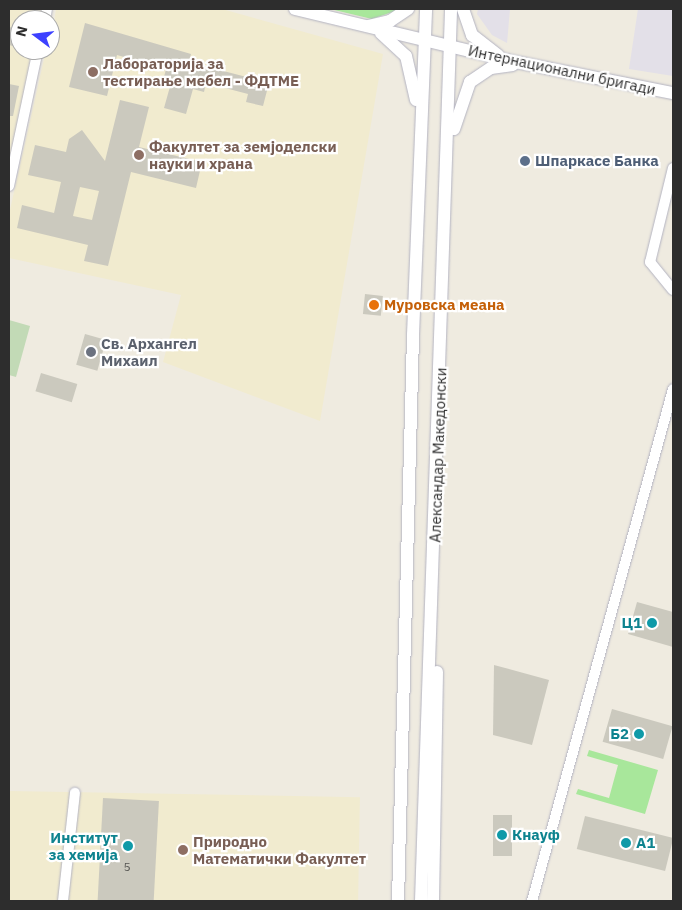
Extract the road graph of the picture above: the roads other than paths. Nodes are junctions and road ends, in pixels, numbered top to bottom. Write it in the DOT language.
graph roads {
  1 [pos="295,9"];
  2 [pos="408,9"];
  3 [pos="426,9"];
  4 [pos="451,9"];
  5 [pos="463,9"];
  6 [pos="364,27"];
  7 [pos="378,31"];
  8 [pos="424,42"];
  9 [pos="450,47"];
  10 [pos="36,60"];
  11 [pos="509,61"];
  12 [pos="524,64"];
  13 [pos="673,93"];
  14 [pos="420,125"];
  15 [pos="673,168"];
  16 [pos="447,174"];
  17 [pos="9,186"];
  18 [pos="673,290"];
  19 [pos="672,396"];
  20 [pos="431,653"];
  21 [pos="75,793"];
  22 [pos="63,901"];
  23 [pos="398,901"];
  24 [pos="421,901"];
  25 [pos="433,901"];
  26 [pos="532,901"];
  1 -- 6 [label="street, Интернационални бригади"];
  2 -- 6 [label="street"];
  3 -- 8 [label="street, Александар Македонски"];
  4 -- 9 [label="street, Александар Македонски"];
  5 -- 11 [label="street"];
  6 -- 7 [label="street, Интернационални бригади"];
  7 -- 8 [label="street, Интернационални бригади"];
  7 -- 14 [label="street"];
  8 -- 9 [label="street, Интернационални бригади"];
  8 -- 14 [label="street, Александар Македонски"];
  9 -- 11 [label="street, Интернационални бригади"];
  9 -- 16 [label="street, Александар Македонски"];
  10 -- 17 [label="street"];
  11 -- 12 [label="street, Интернационални бригади"];
  12 -- 13 [label="street, Интернационални бригади"];
  12 -- 16 [label="street"];
  14 -- 23 [label="street, Александар Македонски"];
  15 -- 18 [label="street"];
  16 -- 20 [label="street, Александар Македонски"];
  19 -- 26 [label="street"];
  20 -- 24 [label="street, Александар Македонски"];
  20 -- 25 [label="street"];
  21 -- 22 [label="street"];
}
